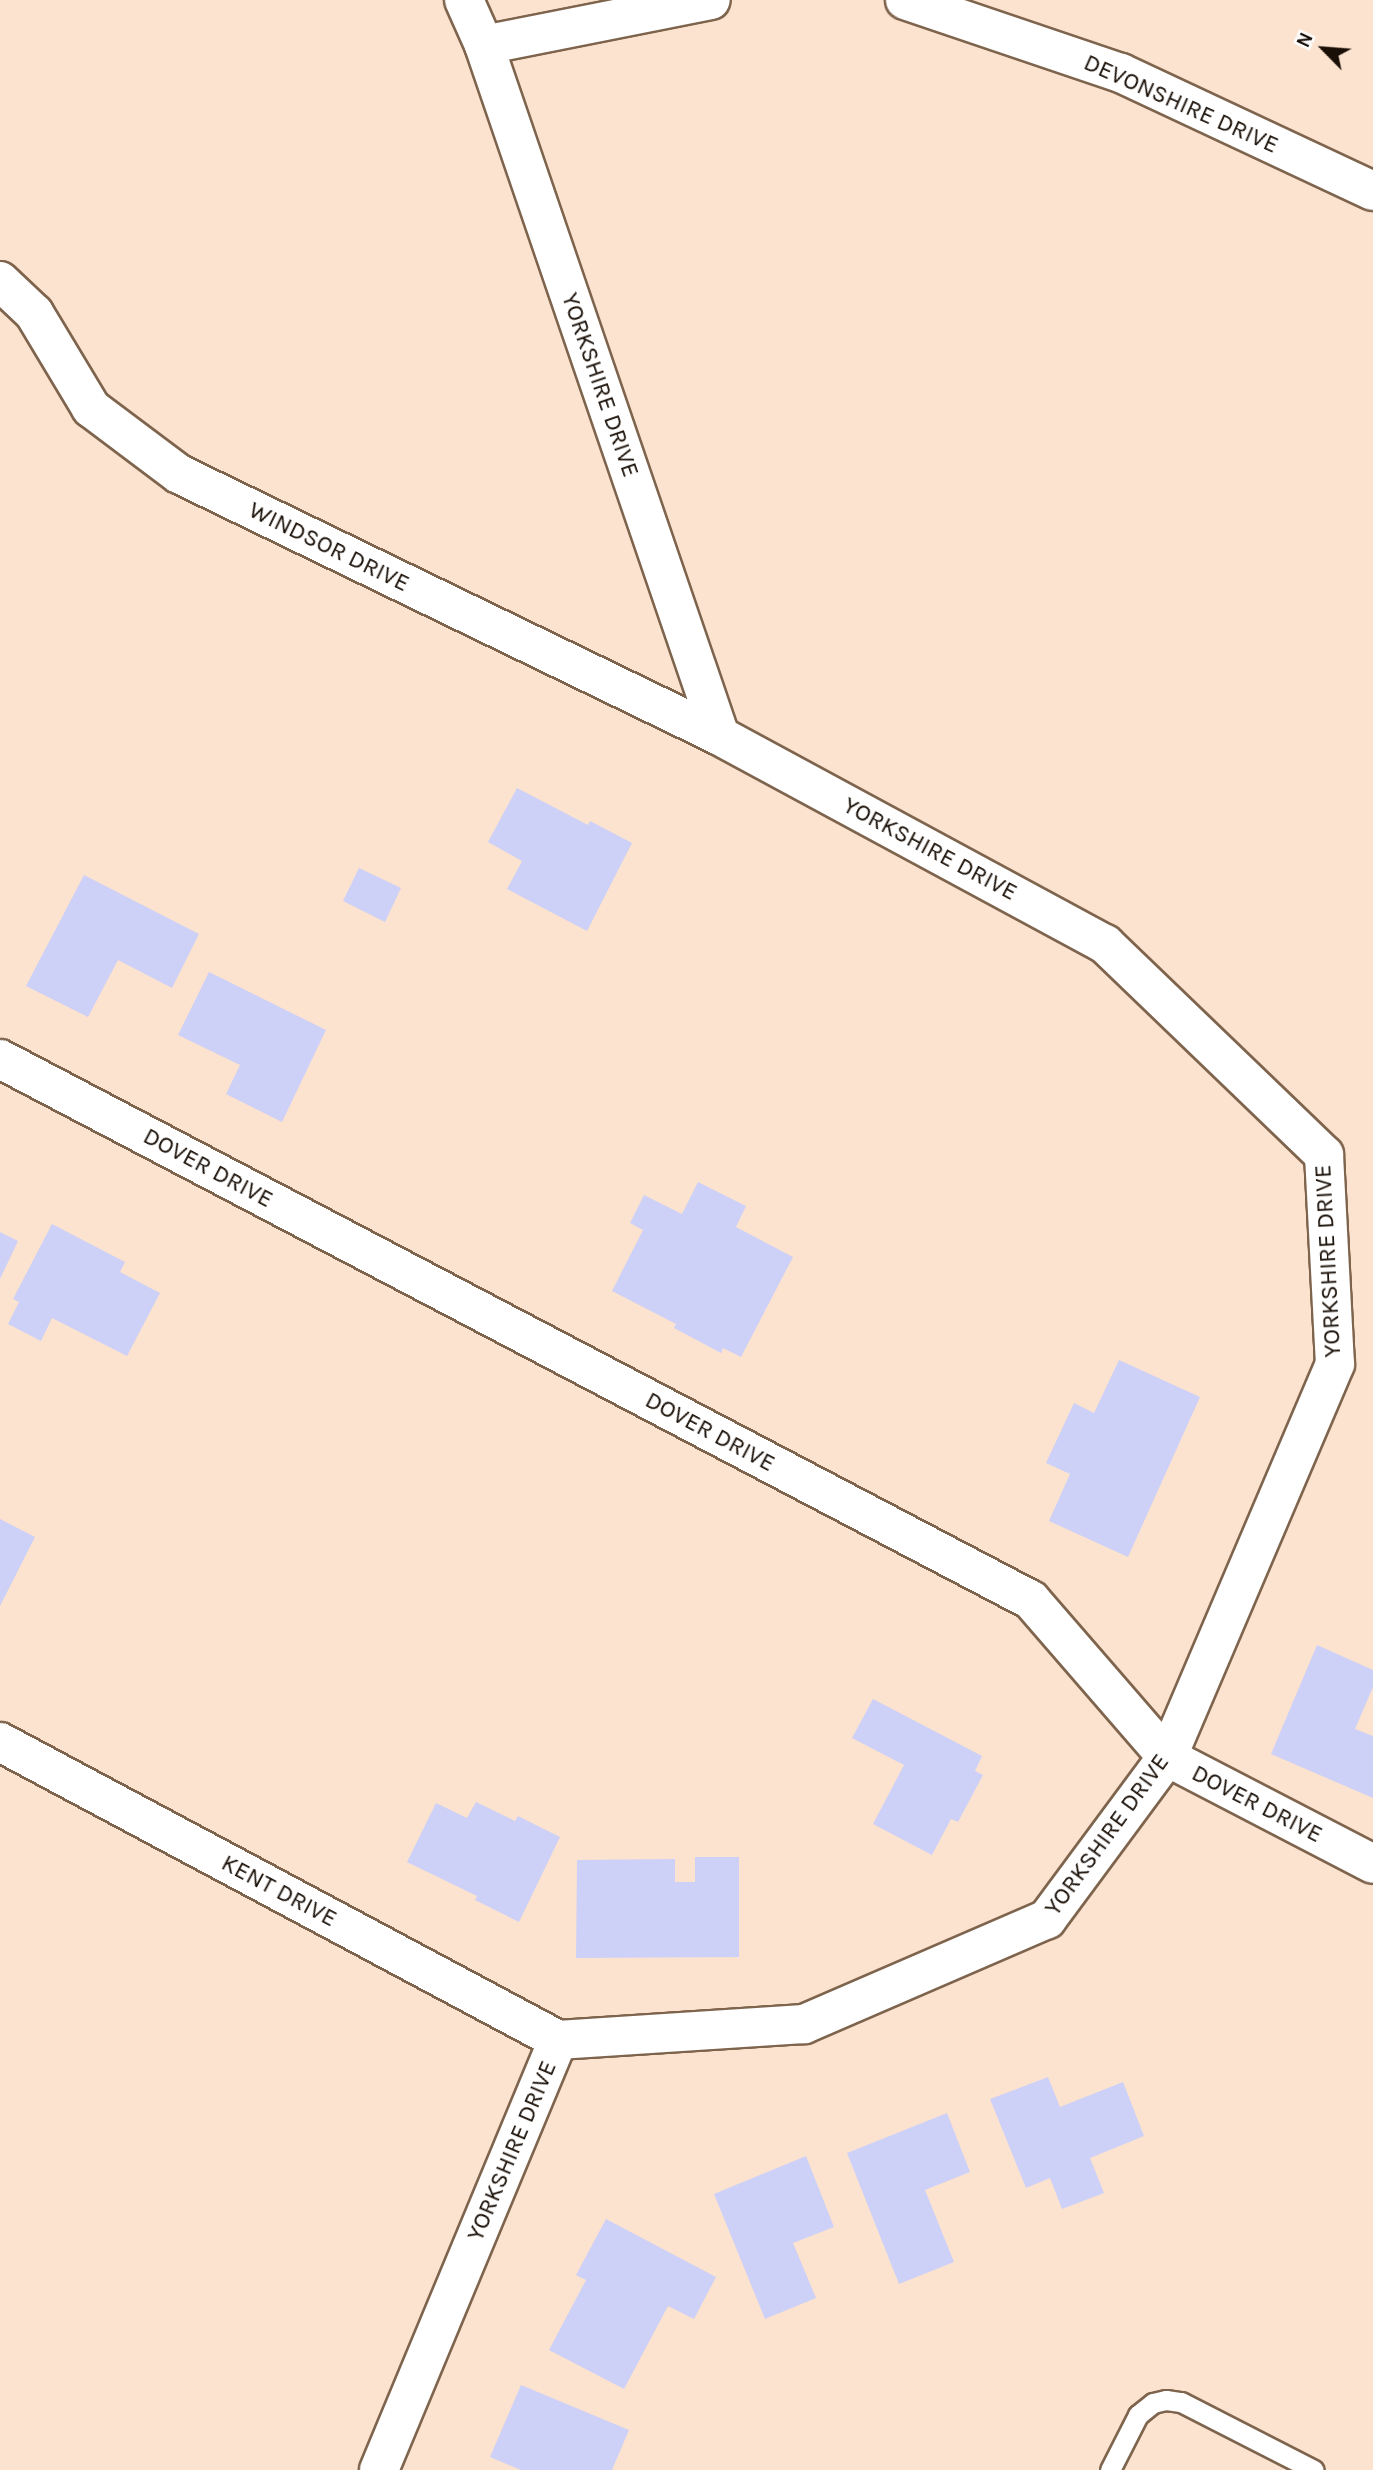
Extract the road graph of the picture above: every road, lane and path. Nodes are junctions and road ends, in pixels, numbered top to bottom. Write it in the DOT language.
graph roads {
  1 [pos="464,0"];
  2 [pos="711,0"];
  3 [pos="905,0"];
  4 [pos="484,45"];
  5 [pos="1373,191"];
  6 [pos="0,281"];
  7 [pos="720,736"];
  8 [pos="0,1059"];
  9 [pos="0,1742"];
  10 [pos="1167,1757"];
  11 [pos="1373,1864"];
  12 [pos="558,2040"];
  13 [pos="379,2470"];
  14 [pos="1110,2470"];
  15 [pos="1314,2470"];
  1 -- 4 [label="street, YORKSHIRE DRIVE"];
  2 -- 4 [label="street"];
  3 -- 5 [label="street, DEVONSHIRE DRIVE"];
  4 -- 7 [label="street, YORKSHIRE DRIVE"];
  6 -- 7 [label="street, WINDSOR DRIVE"];
  7 -- 10 [label="street, YORKSHIRE DRIVE"];
  8 -- 10 [label="street, DOVER DRIVE"];
  9 -- 12 [label="street, KENT DRIVE"];
  10 -- 11 [label="street, DOVER DRIVE"];
  10 -- 12 [label="street, YORKSHIRE DRIVE"];
  12 -- 13 [label="street, YORKSHIRE DRIVE"];
  14 -- 15 [label="lane"];
}
